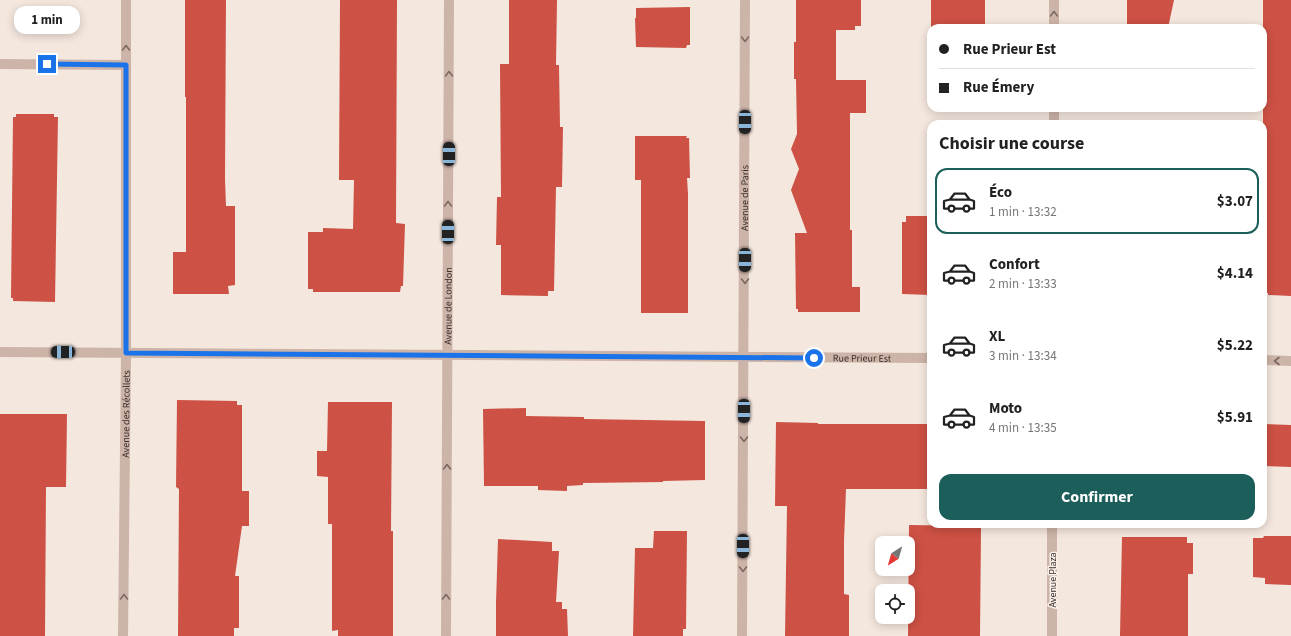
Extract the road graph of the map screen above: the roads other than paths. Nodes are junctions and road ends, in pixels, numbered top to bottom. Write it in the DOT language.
graph roads {
  1 [pos="126,0"];
  2 [pos="449,0"];
  3 [pos="745,0"];
  4 [pos="1054,0"];
  5 [pos="1054,24"];
  6 [pos="0,64"];
  7 [pos="126,65"];
  8 [pos="0,352"];
  9 [pos="126,353"];
  10 [pos="448,355"];
  11 [pos="744,357"];
  12 [pos="927,358"];
  13 [pos="1267,360"];
  14 [pos="1291,361"];
  15 [pos="1052,528"];
  16 [pos="124,636"];
  17 [pos="446,636"];
  18 [pos="742,636"];
  19 [pos="1052,636"];
  7 -- 1 [label="street, Avenue des Récollets, one-way"];
  10 -- 2 [label="street, Avenue de London, one-way"];
  3 -- 11 [label="street, Avenue de Paris, one-way"];
  5 -- 4 [label="street, one-way"];
  6 -- 7 [label="street"];
  7 -- 9 [label="street, Avenue des Récollets"];
  8 -- 9 [label="street, Rue Prieur Est"];
  9 -- 10 [label="street, Rue Prieur Est"];
  16 -- 9 [label="street, Avenue des Récollets, one-way"];
  10 -- 11 [label="street, Rue Prieur Est"];
  17 -- 10 [label="street, Avenue de London, one-way"];
  11 -- 12 [label="street, Rue Prieur Est"];
  11 -- 18 [label="street, Avenue de Paris, one-way"];
  14 -- 13 [label="street, one-way"];
  15 -- 19 [label="street, Avenue Plaza"];
}
